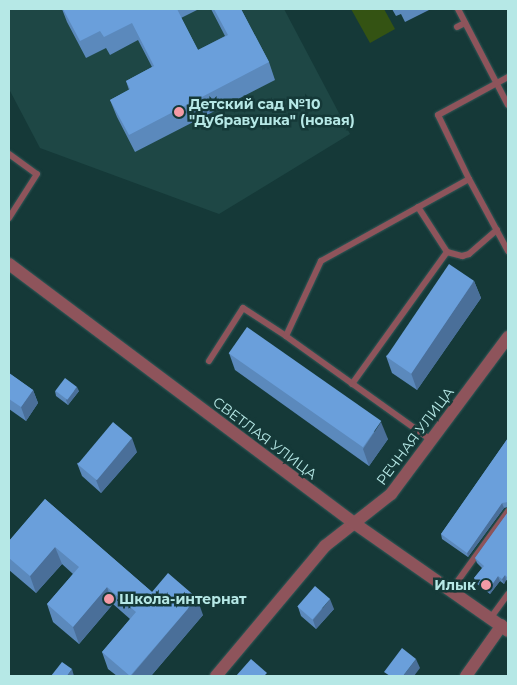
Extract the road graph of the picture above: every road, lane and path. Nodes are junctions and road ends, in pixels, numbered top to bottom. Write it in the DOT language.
graph roads {
  1 [pos="458,9"];
  2 [pos="465,23"];
  3 [pos="457,27"];
  4 [pos="508,77"];
  5 [pos="496,84"];
  6 [pos="508,105"];
  7 [pos="9,154"];
  8 [pos="469,179"];
  9 [pos="418,207"];
  10 [pos="9,218"];
  11 [pos="497,230"];
  12 [pos="508,251"];
  13 [pos="447,252"];
  14 [pos="9,264"];
  15 [pos="286,336"];
  16 [pos="508,338"];
  17 [pos="209,361"];
  18 [pos="352,384"];
  19 [pos="431,440"];
  20 [pos="508,511"];
  21 [pos="354,523"];
  22 [pos="452,589"];
  23 [pos="508,594"];
  24 [pos="501,624"];
  25 [pos="216,676"];
  26 [pos="466,676"];
  1 -- 2 [label="lane"];
  2 -- 3 [label="lane"];
  2 -- 5 [label="lane"];
  4 -- 5 [label="lane"];
  5 -- 6 [label="lane"];
  5 -- 8 [label="lane"];
  7 -- 10 [label="lane"];
  8 -- 9 [label="lane"];
  8 -- 11 [label="lane"];
  9 -- 13 [label="lane"];
  9 -- 15 [label="lane"];
  11 -- 12 [label="lane"];
  11 -- 13 [label="lane"];
  13 -- 18 [label="lane"];
  14 -- 21 [label="street, СВЕТЛАЯ УЛИЦА"];
  15 -- 17 [label="lane"];
  15 -- 18 [label="lane"];
  16 -- 19 [label="street, РЕЧНАЯ УЛИЦА"];
  18 -- 19 [label="lane"];
  19 -- 21 [label="street, РЕЧНАЯ УЛИЦА"];
  20 -- 22 [label="lane"];
  21 -- 22 [label="street, СВЕТЛАЯ УЛИЦА"];
  21 -- 25 [label="street, РЕЧНАЯ УЛИЦА"];
  22 -- 24 [label="street, СВЕТЛАЯ УЛИЦА"];
  23 -- 24 [label="lane"];
  24 -- 26 [label="street"];
}
